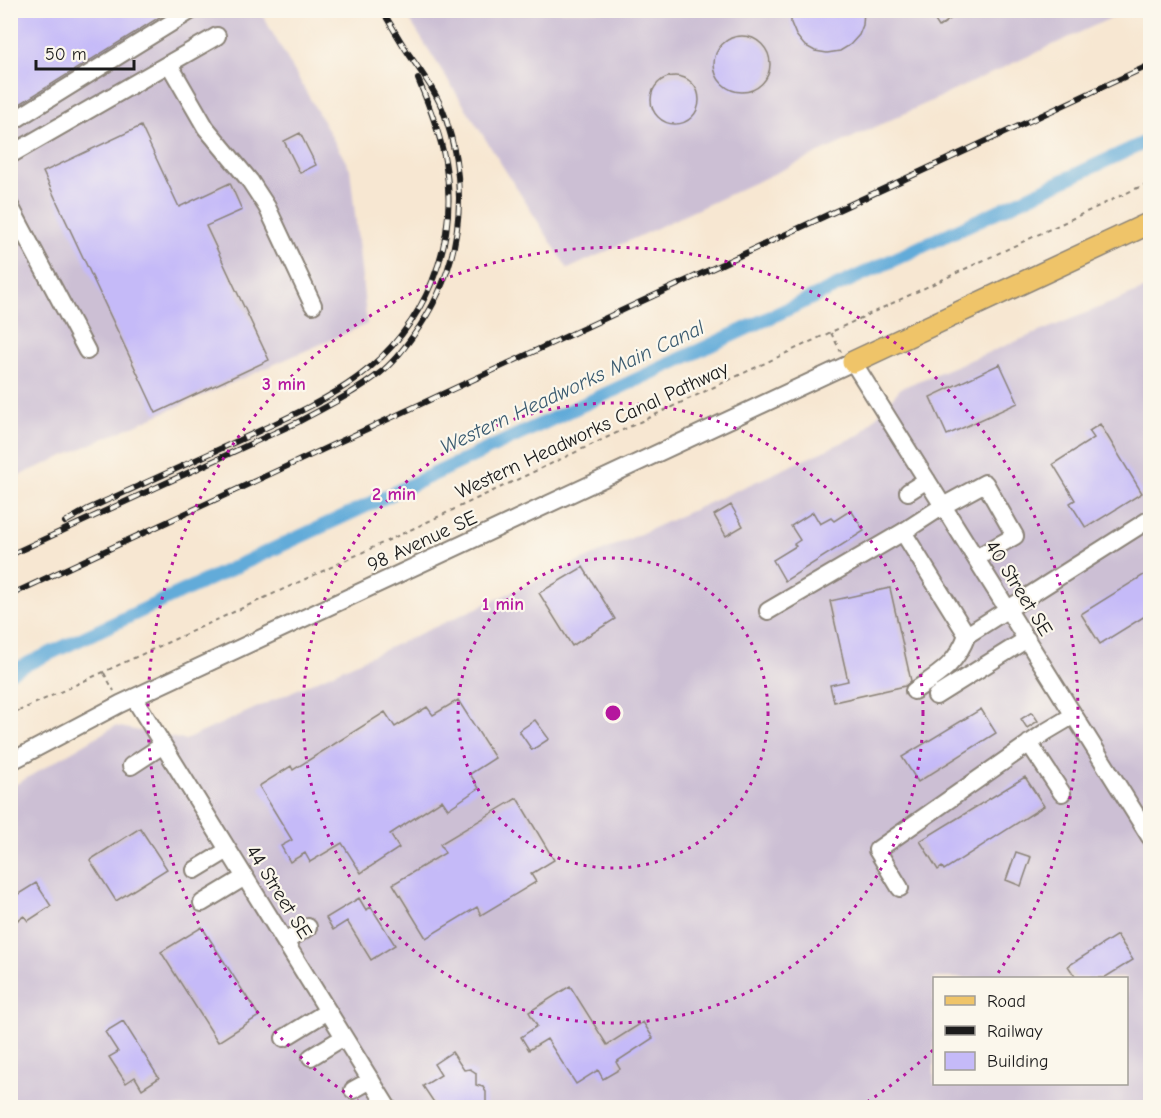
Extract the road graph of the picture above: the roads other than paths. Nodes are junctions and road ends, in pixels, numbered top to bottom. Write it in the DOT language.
graph roads {
  1 [pos="192,10"];
  2 [pos="217,36"];
  3 [pos="169,64"];
  4 [pos="10,123"];
  5 [pos="10,155"];
  6 [pos="10,206"];
  7 [pos="1150,223"];
  8 [pos="313,305"];
  9 [pos="87,351"];
  10 [pos="853,362"];
  11 [pos="927,480"];
  12 [pos="908,492"];
  13 [pos="943,506"];
  14 [pos="1150,519"];
  15 [pos="903,532"];
  16 [pos="976,558"];
  17 [pos="1008,609"];
  18 [pos="768,611"];
  19 [pos="967,635"];
  20 [pos="1027,639"];
  21 [pos="914,691"];
  22 [pos="936,696"];
  23 [pos="127,701"];
  24 [pos="1074,715"];
  25 [pos="1029,743"];
  26 [pos="163,746"];
  27 [pos="10,762"];
  28 [pos="131,766"];
  29 [pos="1062,793"];
  30 [pos="1150,837"];
  31 [pos="228,850"];
  32 [pos="195,870"];
  33 [pos="245,877"];
  34 [pos="900,888"];
  35 [pos="202,903"];
  36 [pos="308,927"];
  37 [pos="285,942"];
  38 [pos="328,1011"];
  39 [pos="345,1037"];
  40 [pos="284,1038"];
  41 [pos="311,1057"];
  42 [pos="371,1080"];
  43 [pos="353,1090"];
  44 [pos="388,1107"];
  1 -- 4 [label="street"];
  2 -- 3 [label="street"];
  3 -- 5 [label="street"];
  3 -- 8 [label="street"];
  6 -- 9 [label="street"];
  7 -- 10 [label="main road"];
  10 -- 11 [label="street, 40 Street SE"];
  10 -- 23 [label="street, 98 Avenue SE"];
  11 -- 12 [label="street"];
  11 -- 13 [label="street, 40 Street SE"];
  13 -- 15 [label="street"];
  13 -- 16 [label="street, 40 Street SE"];
  13 -- 16 [label="street"];
  14 -- 17 [label="street"];
  15 -- 18 [label="street"];
  15 -- 19 [label="street"];
  16 -- 17 [label="street, 40 Street SE"];
  17 -- 19 [label="street"];
  17 -- 20 [label="street, 40 Street SE"];
  19 -- 21 [label="street"];
  20 -- 22 [label="street"];
  20 -- 24 [label="street, 40 Street SE"];
  23 -- 26 [label="street, 44 Street SE"];
  23 -- 27 [label="street, 98 Avenue SE"];
  24 -- 25 [label="street"];
  24 -- 30 [label="street, 40 Street SE"];
  25 -- 29 [label="street"];
  25 -- 34 [label="street"];
  26 -- 28 [label="street"];
  26 -- 31 [label="street, 44 Street SE"];
  31 -- 32 [label="street"];
  31 -- 33 [label="street, 44 Street SE"];
  33 -- 35 [label="street"];
  33 -- 37 [label="street, 44 Street SE"];
  36 -- 37 [label="street"];
  37 -- 38 [label="street, 44 Street SE"];
  38 -- 39 [label="street, 44 Street SE"];
  38 -- 40 [label="street"];
  39 -- 41 [label="street"];
  39 -- 42 [label="street, 44 Street SE"];
  42 -- 43 [label="street"];
  42 -- 44 [label="street, 44 Street SE"];
}
